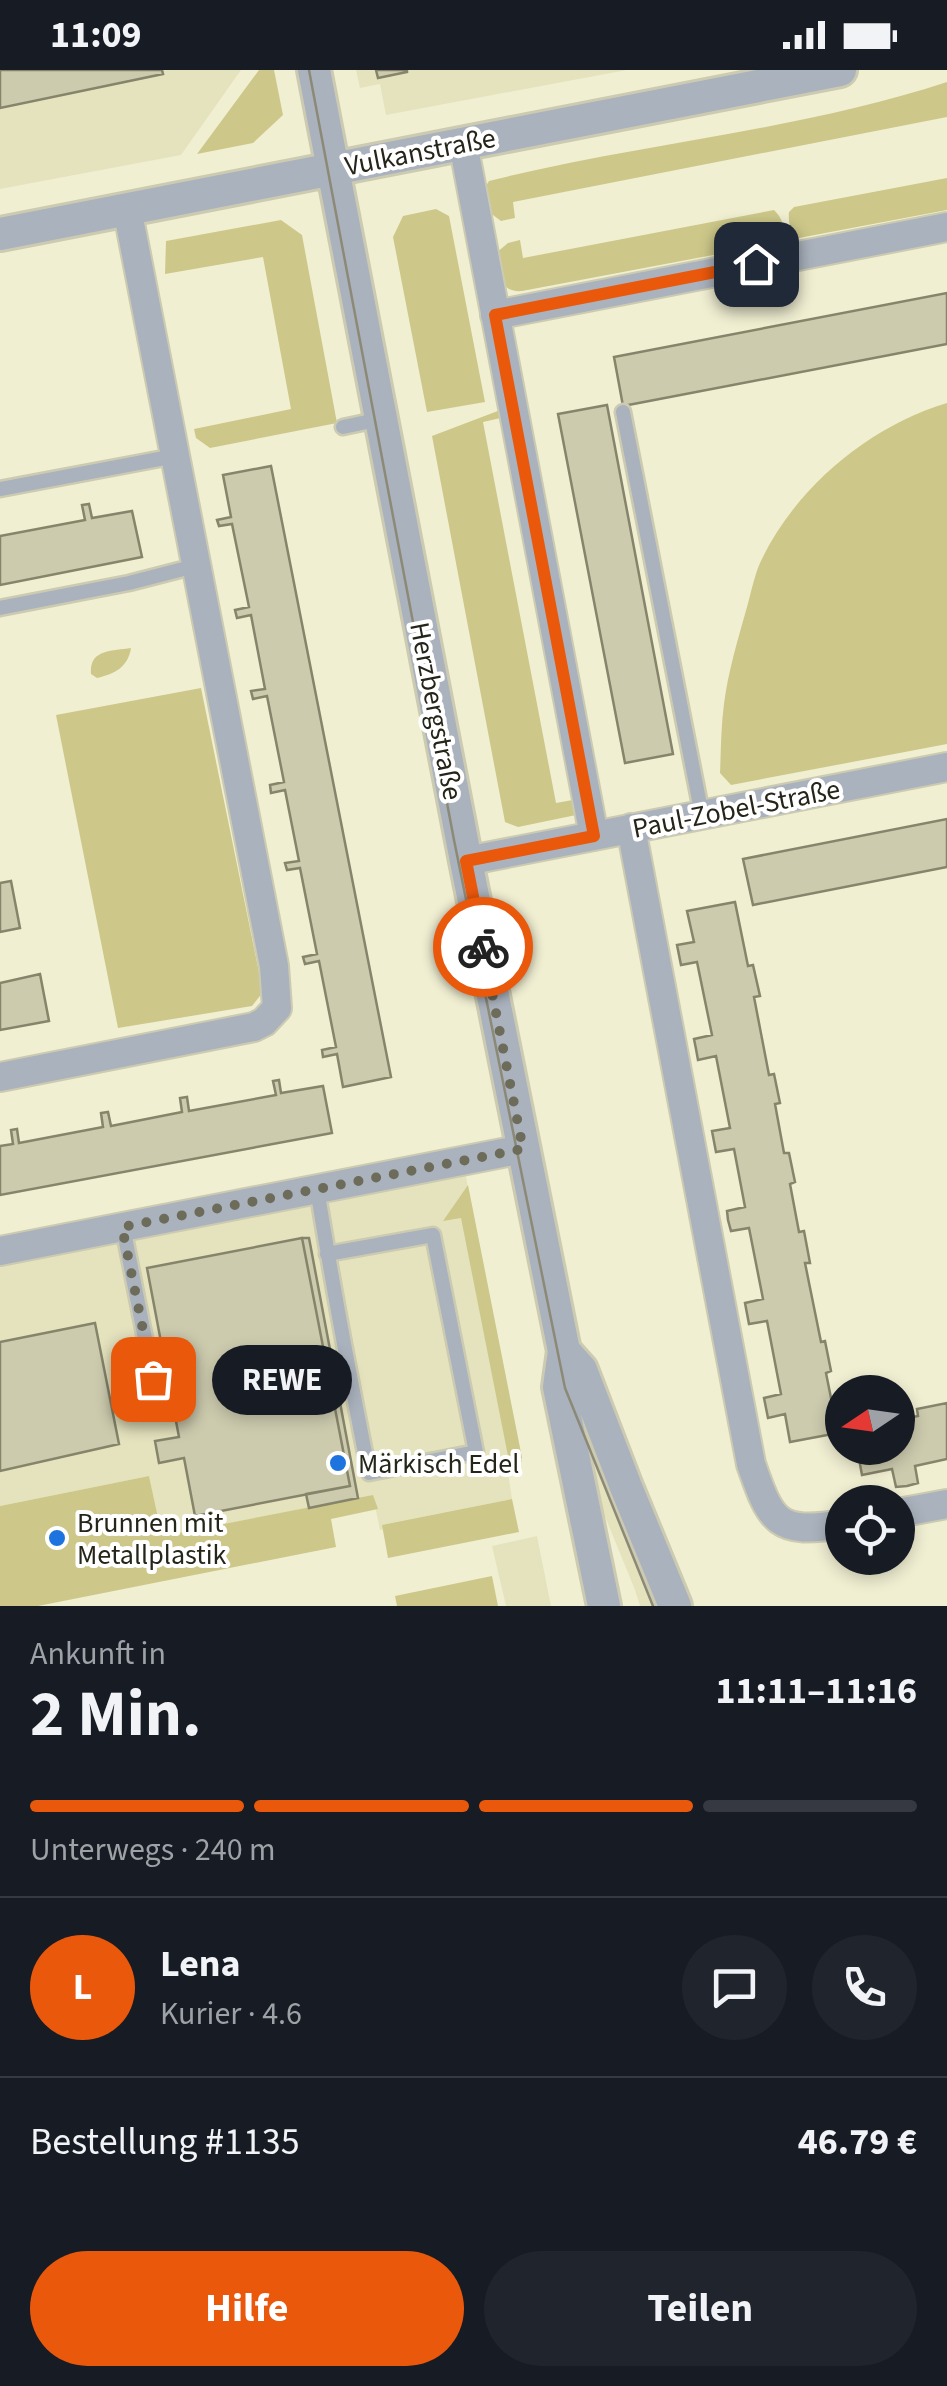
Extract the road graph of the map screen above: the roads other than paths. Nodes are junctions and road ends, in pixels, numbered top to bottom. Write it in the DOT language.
graph roads {
  1 [pos="314,70"];
  2 [pos="840,70"];
  3 [pos="463,142"];
  4 [pos="333,168"];
  5 [pos="127,208"];
  6 [pos="947,227"];
  7 [pos="0,234"];
  8 [pos="495,315"];
  9 [pos="623,412"];
  10 [pos="381,419"];
  11 [pos="343,427"];
  12 [pos="175,456"];
  13 [pos="0,489"];
  14 [pos="196,566"];
  15 [pos="0,608"];
  16 [pos="947,767"];
  17 [pos="702,815"];
  18 [pos="631,828"];
  19 [pos="594,836"];
  20 [pos="466,861"];
  21 [pos="0,1077"];
  22 [pos="523,1149"];
  23 [pos="317,1188"];
  24 [pos="122,1227"];
  25 [pos="0,1251"];
  26 [pos="327,1254"];
  27 [pos="564,1352"];
  28 [pos="153,1379"];
  29 [pos="947,1504"];
  30 [pos="915,1511"];
  31 [pos="825,1525"];
  32 [pos="604,1606"];
  33 [pos="675,1606"];
  1 -- 4 [label="street, Herzbergstraße"];
  2 -- 3 [label="street, Vulkanstraße"];
  3 -- 4 [label="street, Vulkanstraße"];
  3 -- 8 [label="street"];
  4 -- 5 [label="street, Vulkanstraße"];
  4 -- 10 [label="street, Herzbergstraße"];
  5 -- 7 [label="street, Vulkanstraße"];
  5 -- 12 [label="street"];
  6 -- 8 [label="street"];
  8 -- 19 [label="street"];
  9 -- 17 [label="lane"];
  10 -- 11 [label="lane"];
  10 -- 20 [label="street, Herzbergstraße"];
  12 -- 13 [label="lane"];
  12 -- 14 [label="street"];
  14 -- 15 [label="lane"];
  14 -- 21 [label="street"];
  16 -- 17 [label="street, Paul-Zobel-Straße"];
  17 -- 18 [label="street, Paul-Zobel-Straße"];
  18 -- 19 [label="street, Paul-Zobel-Straße"];
  18 -- 31 [label="street"];
  19 -- 20 [label="street, Paul-Zobel-Straße"];
  20 -- 22 [label="street, Herzbergstraße"];
  22 -- 23 [label="street"];
  22 -- 27 [label="street, Herzbergstraße"];
  23 -- 24 [label="street"];
  23 -- 26 [label="lane"];
  24 -- 25 [label="street"];
  24 -- 28 [label="lane"];
  26 -- 26 [label="lane"];
  27 -- 32 [label="street, Herzbergstraße"];
  27 -- 33 [label="street, Herzbergstraße"];
  29 -- 30 [label="street"];
}
